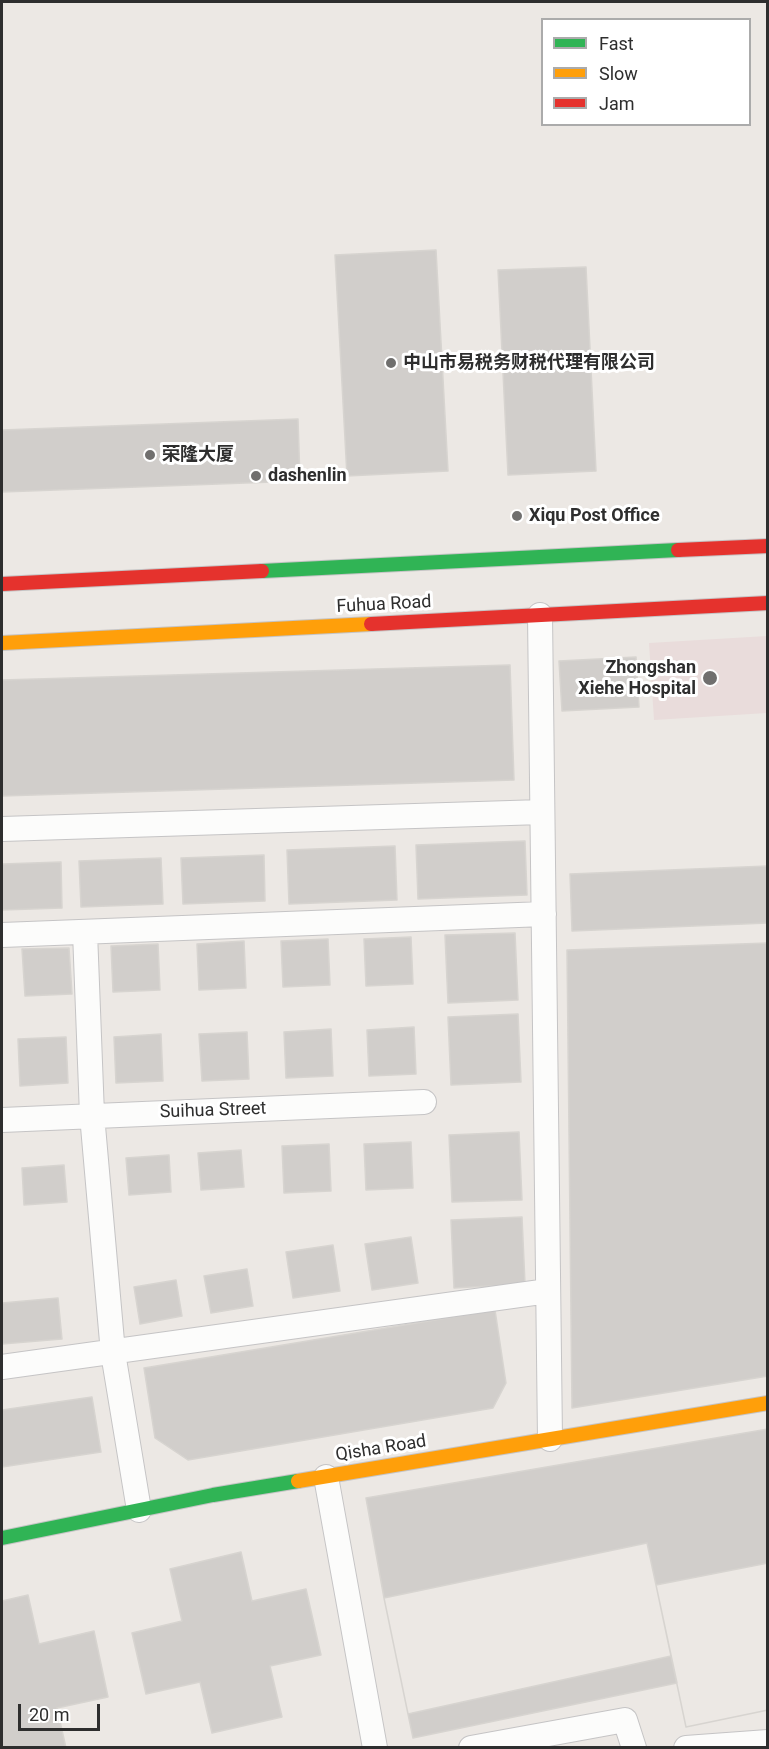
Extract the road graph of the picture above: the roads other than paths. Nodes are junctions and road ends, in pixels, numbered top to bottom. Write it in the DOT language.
graph roads {
  1 [pos="768,546"];
  2 [pos="2,584"];
  3 [pos="768,603"];
  4 [pos="540,615"];
  5 [pos="2,643"];
  6 [pos="542,812"];
  7 [pos="2,829"];
  8 [pos="544,914"];
  9 [pos="85,932"];
  10 [pos="2,935"];
  11 [pos="424,1102"];
  12 [pos="92,1115"];
  13 [pos="2,1120"];
  14 [pos="548,1291"];
  15 [pos="113,1353"];
  16 [pos="2,1367"];
  17 [pos="768,1403"];
  18 [pos="550,1439"];
  19 [pos="326,1477"];
  20 [pos="139,1510"];
  21 [pos="2,1538"];
  22 [pos="768,1742"];
  23 [pos="375,1748"];
  24 [pos="471,1748"];
  25 [pos="634,1748"];
  26 [pos="686,1748"];
  1 -- 2 [label="main road"];
  3 -- 4 [label="main road, Fuhua Road"];
  4 -- 5 [label="main road, Fuhua Road"];
  4 -- 6 [label="street"];
  6 -- 7 [label="street"];
  6 -- 8 [label="street"];
  8 -- 9 [label="street"];
  8 -- 14 [label="street"];
  9 -- 10 [label="street"];
  9 -- 12 [label="street"];
  11 -- 12 [label="street, Suihua Street"];
  12 -- 13 [label="street, Suihua Street"];
  12 -- 15 [label="street"];
  14 -- 15 [label="street"];
  14 -- 18 [label="street"];
  15 -- 16 [label="street"];
  15 -- 20 [label="street"];
  17 -- 18 [label="main road, Qisha Road"];
  18 -- 19 [label="main road, Qisha Road"];
  19 -- 20 [label="main road, Qisha Road"];
  19 -- 23 [label="street"];
  20 -- 21 [label="main road, Qisha Road"];
  22 -- 26 [label="street"];
  24 -- 25 [label="street"];
}
